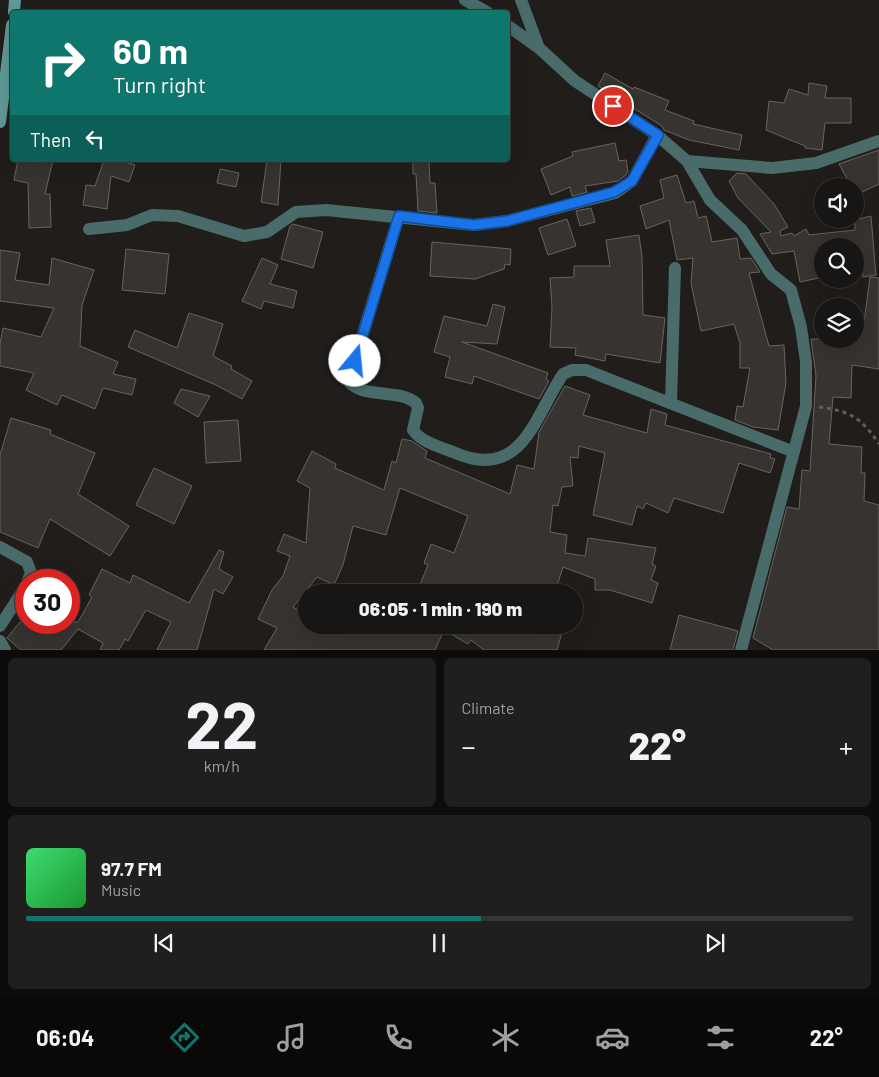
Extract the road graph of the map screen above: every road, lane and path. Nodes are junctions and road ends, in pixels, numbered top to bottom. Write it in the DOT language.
graph roads {
  1 [pos="465,0"];
  2 [pos="521,0"];
  3 [pos="483,10"];
  4 [pos="510,27"];
  5 [pos="10,41"];
  6 [pos="539,48"];
  7 [pos="0,122"];
  8 [pos="658,135"];
  9 [pos="879,141"];
  10 [pos="687,161"];
  11 [pos="399,216"];
  12 [pos="89,229"];
  13 [pos="675,268"];
  14 [pos="671,403"];
  15 [pos="806,406"];
  16 [pos="879,444"];
  17 [pos="794,452"];
  18 [pos="0,547"];
  19 [pos="30,569"];
  20 [pos="15,603"];
  21 [pos="0,626"];
  22 [pos="0,641"];
  23 [pos="5,650"];
  24 [pos="741,650"];
  1 -- 3 [label="street"];
  2 -- 6 [label="street"];
  4 -- 6 [label="street"];
  5 -- 7 [label="main road"];
  6 -- 8 [label="street"];
  8 -- 10 [label="street"];
  8 -- 11 [label="street"];
  9 -- 10 [label="street"];
  10 -- 15 [label="street"];
  11 -- 12 [label="street"];
  11 -- 14 [label="street"];
  13 -- 14 [label="street"];
  14 -- 17 [label="street"];
  15 -- 16 [label="path"];
  15 -- 17 [label="street"];
  17 -- 24 [label="street"];
  18 -- 19 [label="street"];
  20 -- 21 [label="street"];
  22 -- 23 [label="street"];
}
